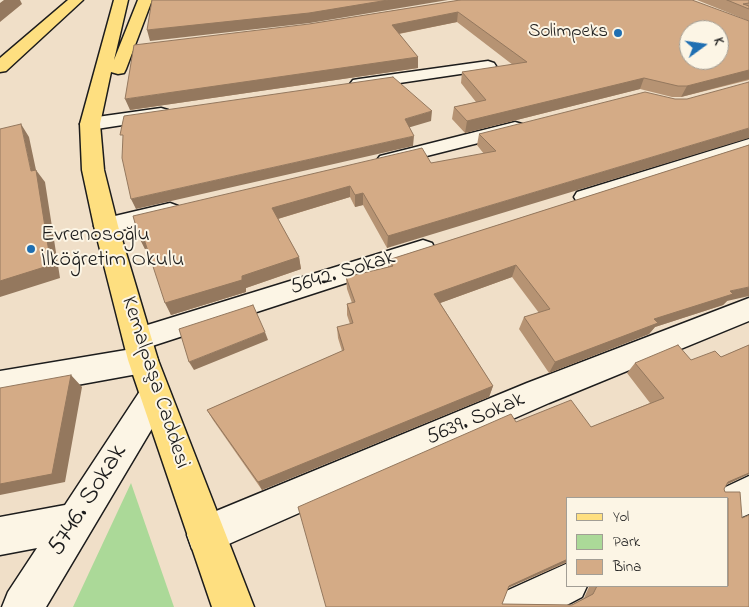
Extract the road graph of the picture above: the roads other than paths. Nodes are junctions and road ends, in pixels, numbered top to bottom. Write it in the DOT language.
graph roads {
  1 [pos="87,0"];
  2 [pos="145,0"];
  3 [pos="70,1"];
  4 [pos="116,2"];
  5 [pos="0,48"];
  6 [pos="146,48"];
  7 [pos="127,50"];
  8 [pos="488,66"];
  9 [pos="0,67"];
  10 [pos="346,86"];
  11 [pos="179,111"];
  12 [pos="538,123"];
  13 [pos="90,124"];
  14 [pos="749,145"];
  15 [pos="366,165"];
  16 [pos="562,205"];
  17 [pos="193,206"];
  18 [pos="106,226"];
  19 [pos="444,243"];
  20 [pos="749,309"];
  21 [pos="140,349"];
  22 [pos="0,385"];
  23 [pos="156,395"];
  24 [pos="749,494"];
  25 [pos="729,504"];
  26 [pos="77,522"];
  27 [pos="206,535"];
  28 [pos="0,536"];
  29 [pos="566,584"];
  30 [pos="23,607"];
  31 [pos="233,607"];
  32 [pos="519,607"];
  1 -- 3 [label="main road"];
  2 -- 7 [label="main road"];
  3 -- 5 [label="main road"];
  3 -- 9 [label="main road"];
  4 -- 13 [label="main road, Kemalpaşa Caddesi"];
  6 -- 7 [label="street"];
  7 -- 13 [label="main road"];
  8 -- 10 [label="street"];
  11 -- 13 [label="street"];
  12 -- 15 [label="street"];
  13 -- 18 [label="main road, Kemalpaşa Caddesi"];
  14 -- 16 [label="street"];
  17 -- 18 [label="street"];
  18 -- 21 [label="main road, Kemalpaşa Caddesi"];
  19 -- 21 [label="street, 5642. Sokak"];
  20 -- 27 [label="street, 5639. Sokak"];
  21 -- 22 [label="street, 5642. Sokak"];
  21 -- 23 [label="main road, Kemalpaşa Caddesi"];
  23 -- 26 [label="street, 5746. Sokak"];
  23 -- 27 [label="main road, Kemalpaşa Caddesi"];
  24 -- 25 [label="street"];
  26 -- 28 [label="street"];
  26 -- 30 [label="street, 5746. Sokak"];
  27 -- 31 [label="main road, Kemalpaşa Caddesi"];
  29 -- 32 [label="street"];
}
